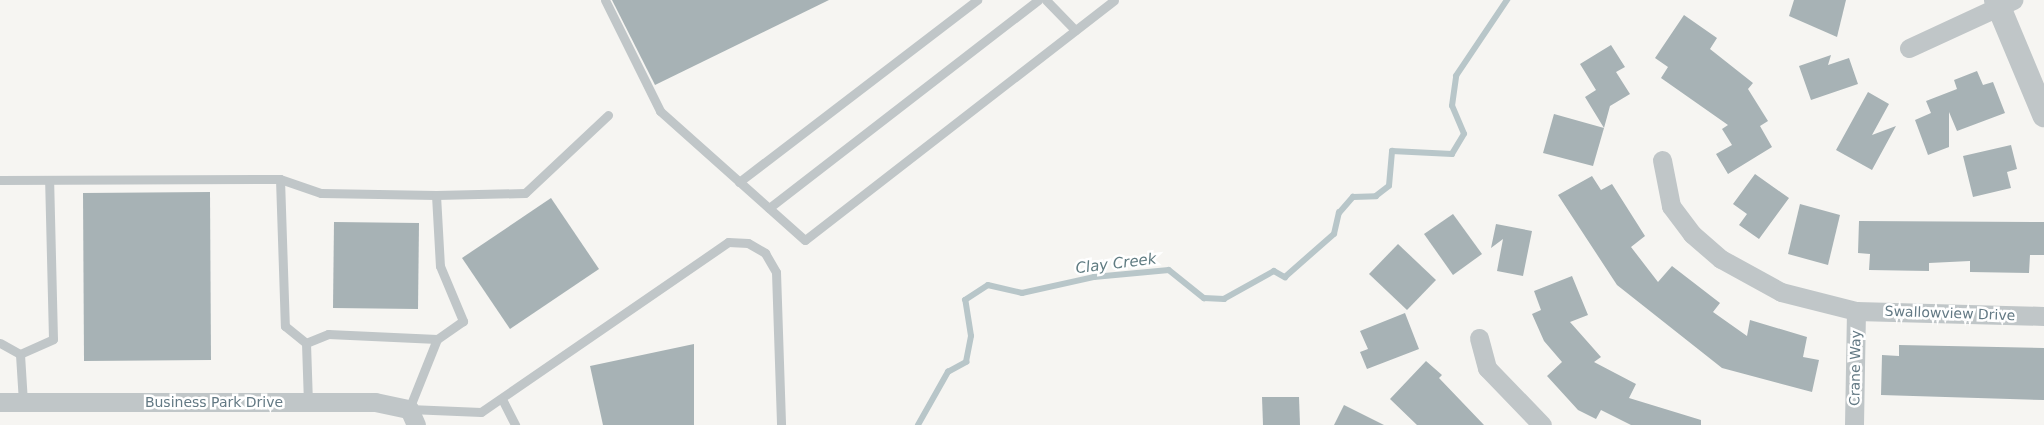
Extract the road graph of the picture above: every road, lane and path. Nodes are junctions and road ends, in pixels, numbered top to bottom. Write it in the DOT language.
graph roads {
  1 [pos="605,0"];
  2 [pos="977,0"];
  3 [pos="1038,0"];
  4 [pos="1046,0"];
  5 [pos="1114,0"];
  6 [pos="2003,2"];
  7 [pos="1075,30"];
  8 [pos="1909,48"];
  9 [pos="608,115"];
  10 [pos="2044,116"];
  11 [pos="1662,160"];
  12 [pos="280,179"];
  13 [pos="0,180"];
  14 [pos="49,180"];
  15 [pos="739,182"];
  16 [pos="436,195"];
  17 [pos="769,208"];
  18 [pos="1856,311"];
  19 [pos="2044,316"];
  20 [pos="1478,338"];
  21 [pos="437,339"];
  22 [pos="0,343"];
  23 [pos="306,343"];
  24 [pos="20,354"];
  25 [pos="504,401"];
  26 [pos="0,402"];
  27 [pos="23,402"];
  28 [pos="308,402"];
  29 [pos="412,417"];
  30 [pos="516,425"];
  31 [pos="781,425"];
  32 [pos="1542,425"];
  33 [pos="1854,425"];
  1 -- 15 [label="lane"];
  2 -- 15 [label="lane"];
  3 -- 17 [label="lane"];
  4 -- 7 [label="lane"];
  5 -- 7 [label="lane"];
  6 -- 8 [label="street"];
  6 -- 10 [label="street"];
  7 -- 17 [label="lane"];
  9 -- 16 [label="lane"];
  11 -- 18 [label="street, Swallowview Drive"];
  12 -- 14 [label="lane"];
  12 -- 16 [label="lane"];
  12 -- 23 [label="lane"];
  13 -- 14 [label="lane"];
  14 -- 24 [label="lane"];
  15 -- 17 [label="lane"];
  16 -- 21 [label="lane"];
  18 -- 19 [label="street, Swallowview Drive"];
  18 -- 33 [label="street, Crane Way"];
  20 -- 32 [label="street"];
  21 -- 23 [label="lane"];
  21 -- 29 [label="lane"];
  22 -- 24 [label="lane"];
  23 -- 28 [label="lane"];
  24 -- 27 [label="lane"];
  25 -- 29 [label="lane"];
  25 -- 30 [label="lane"];
  25 -- 31 [label="lane"];
  26 -- 27 [label="street, Business Park Drive"];
  27 -- 28 [label="street, Business Park Drive"];
  28 -- 29 [label="street, Business Park Drive"];
}
